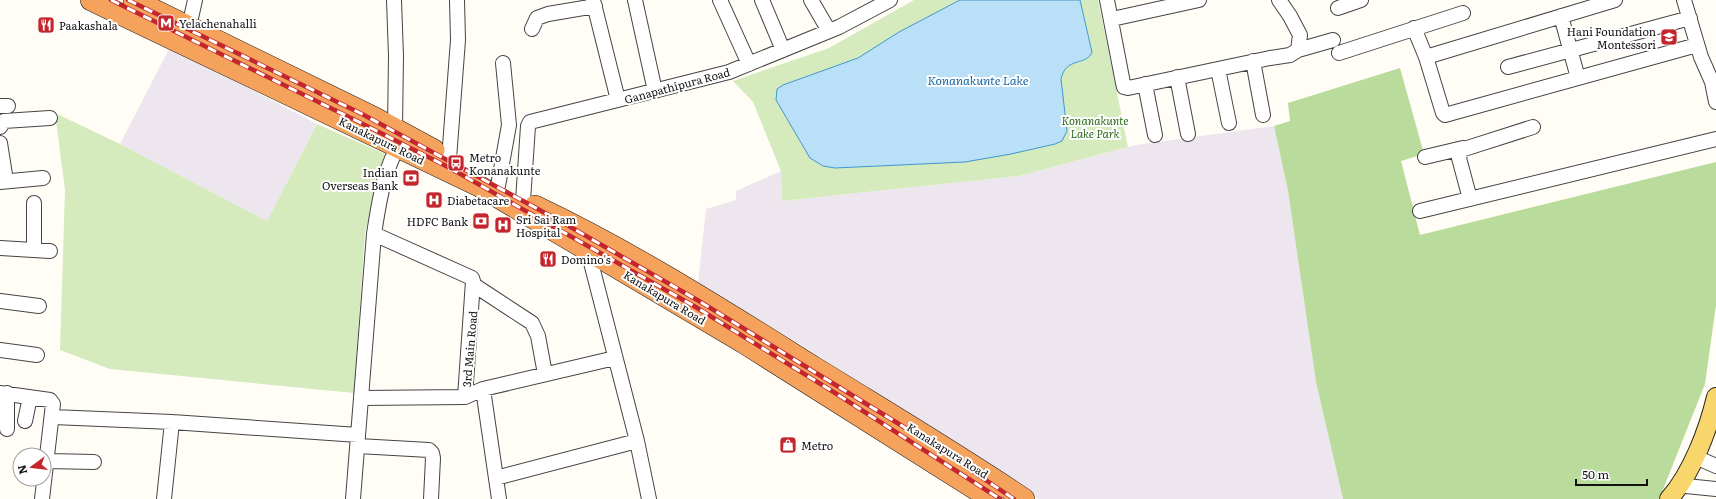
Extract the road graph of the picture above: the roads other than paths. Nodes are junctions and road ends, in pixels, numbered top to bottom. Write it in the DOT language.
graph roads {
  1 [pos="91,0"];
  2 [pos="134,0"];
  3 [pos="194,0"];
  4 [pos="394,0"];
  5 [pos="457,0"];
  6 [pos="635,0"];
  7 [pos="720,0"];
  8 [pos="762,0"];
  9 [pos="811,0"];
  10 [pos="890,0"];
  11 [pos="1107,0"];
  12 [pos="1199,0"];
  13 [pos="1279,0"];
  14 [pos="1361,0"];
  15 [pos="1615,0"];
  16 [pos="1684,0"];
  17 [pos="594,3"];
  18 [pos="875,3"];
  19 [pos="1338,8"];
  20 [pos="1463,13"];
  21 [pos="1561,16"];
  22 [pos="1690,18"];
  23 [pos="1112,19"];
  24 [pos="189,27"];
  25 [pos="1414,28"];
  26 [pos="532,29"];
  27 [pos="829,31"];
  28 [pos="1697,45"];
  29 [pos="783,50"];
  30 [pos="1298,50"];
  31 [pos="1570,50"];
  32 [pos="1426,57"];
  33 [pos="1253,61"];
  34 [pos="503,63"];
  35 [pos="749,64"];
  36 [pos="1508,66"];
  37 [pos="1218,69"];
  38 [pos="1177,77"];
  39 [pos="1578,78"];
  40 [pos="1714,82"];
  41 [pos="1146,84"];
  42 [pos="655,91"];
  43 [pos="618,100"];
  44 [pos="1716,102"];
  45 [pos="1263,115"];
  46 [pos="50,118"];
  47 [pos="1229,123"];
  48 [pos="0,127"];
  49 [pos="1533,127"];
  50 [pos="1188,134"];
  51 [pos="1154,135"];
  52 [pos="399,137"];
  53 [pos="1716,139"];
  54 [pos="0,142"];
  55 [pos="1463,148"];
  56 [pos="1425,156"];
  57 [pos="449,159"];
  58 [pos="42,178"];
  59 [pos="3,182"];
  60 [pos="498,186"];
  61 [pos="1470,199"];
  62 [pos="523,200"];
  63 [pos="34,203"];
  64 [pos="1420,211"];
  65 [pos="374,234"];
  66 [pos="590,243"];
  67 [pos="0,248"];
  68 [pos="34,250"];
  69 [pos="50,251"];
  70 [pos="474,285"];
  71 [pos="0,301"];
  72 [pos="39,306"];
  73 [pos="0,350"];
  74 [pos="37,355"];
  75 [pos="615,358"];
  76 [pos="545,374"];
  77 [pos="483,389"];
  78 [pos="4,393"];
  79 [pos="30,397"];
  80 [pos="465,397"];
  81 [pos="1716,397"];
  82 [pos="361,398"];
  83 [pos="1716,414"];
  84 [pos="53,417"];
  85 [pos="25,421"];
  86 [pos="172,422"];
  87 [pos="7,429"];
  88 [pos="358,441"];
  89 [pos="637,441"];
  90 [pos="50,447"];
  91 [pos="52,461"];
  92 [pos="94,462"];
  93 [pos="1708,463"];
  94 [pos="496,478"];
  95 [pos="44,487"];
  96 [pos="1716,489"];
  97 [pos="1681,492"];
  98 [pos="42,499"];
  99 [pos="164,499"];
  100 [pos="353,499"];
  101 [pos="431,499"];
  102 [pos="498,499"];
  103 [pos="649,499"];
  104 [pos="991,499"];
  105 [pos="1024,499"];
  106 [pos="1669,499"];
  1 -- 52 [label="highway, Kanakapura Road"];
  2 -- 24 [label="highway, Kanakapura Road"];
  3 -- 24 [label="street"];
  4 -- 52 [label="street"];
  5 -- 57 [label="street"];
  6 -- 42 [label="street"];
  7 -- 35 [label="street"];
  8 -- 29 [label="street"];
  9 -- 27 [label="street"];
  10 -- 18 [label="street, Ganapathipura Road"];
  11 -- 23 [label="street"];
  12 -- 23 [label="street"];
  13 -- 30 [label="street"];
  14 -- 19 [label="street"];
  15 -- 21 [label="street"];
  16 -- 22 [label="street"];
  17 -- 26 [label="street"];
  17 -- 43 [label="street"];
  18 -- 27 [label="street, Ganapathipura Road"];
  20 -- 25 [label="street"];
  21 -- 31 [label="street"];
  21 -- 32 [label="street"];
  22 -- 28 [label="street"];
  22 -- 31 [label="street"];
  23 -- 41 [label="street"];
  24 -- 52 [label="highway, Kanakapura Road"];
  25 -- 30 [label="street"];
  25 -- 32 [label="street"];
  27 -- 29 [label="street, Ganapathipura Road"];
  28 -- 39 [label="street"];
  28 -- 40 [label="street"];
  29 -- 35 [label="street, Ganapathipura Road"];
  30 -- 33 [label="street"];
  31 -- 36 [label="street"];
  31 -- 39 [label="street"];
  32 -- 39 [label="street"];
  33 -- 37 [label="street"];
  33 -- 45 [label="street"];
  34 -- 60 [label="street"];
  35 -- 42 [label="street, Ganapathipura Road"];
  37 -- 38 [label="street"];
  37 -- 47 [label="street"];
  38 -- 41 [label="street"];
  38 -- 50 [label="street"];
  40 -- 44 [label="street"];
  41 -- 51 [label="street"];
  42 -- 43 [label="street, Ganapathipura Road"];
  43 -- 62 [label="street, Ganapathipura Road"];
  46 -- 48 [label="street"];
  49 -- 55 [label="street"];
  52 -- 57 [label="highway, Kanakapura Road"];
  52 -- 65 [label="street"];
  52 -- 66 [label="highway, Kanakapura Road"];
  53 -- 61 [label="street"];
  54 -- 59 [label="street"];
  55 -- 56 [label="street"];
  55 -- 61 [label="street"];
  57 -- 60 [label="highway, Kanakapura Road"];
  58 -- 59 [label="street"];
  60 -- 62 [label="highway, Kanakapura Road"];
  61 -- 64 [label="street"];
  62 -- 66 [label="highway, Kanakapura Road"];
  63 -- 68 [label="street"];
  65 -- 70 [label="street"];
  65 -- 82 [label="street"];
  66 -- 75 [label="street"];
  66 -- 104 [label="highway, Kanakapura Road"];
  66 -- 105 [label="highway, Kanakapura Road"];
  67 -- 68 [label="street"];
  68 -- 69 [label="street"];
  70 -- 76 [label="street"];
  70 -- 80 [label="street, 3rd Main Road"];
  71 -- 72 [label="street"];
  73 -- 74 [label="street"];
  75 -- 76 [label="street, 3rd Main Road"];
  75 -- 89 [label="street"];
  76 -- 77 [label="street, 3rd Main Road"];
  77 -- 80 [label="street, 3rd Main Road"];
  77 -- 94 [label="street"];
  78 -- 79 [label="street"];
  78 -- 87 [label="street"];
  79 -- 84 [label="street"];
  79 -- 85 [label="street"];
  80 -- 82 [label="street"];
  81 -- 106 [label="main road"];
  82 -- 88 [label="street"];
  83 -- 93 [label="main road"];
  84 -- 86 [label="street"];
  84 -- 90 [label="street"];
  86 -- 88 [label="street"];
  86 -- 99 [label="street"];
  88 -- 100 [label="street"];
  88 -- 101 [label="street"];
  89 -- 94 [label="street"];
  89 -- 103 [label="street"];
  91 -- 92 [label="street"];
  93 -- 97 [label="main road"];
  94 -- 102 [label="street"];
  95 -- 98 [label="street"];
  96 -- 97 [label="street"];
}
